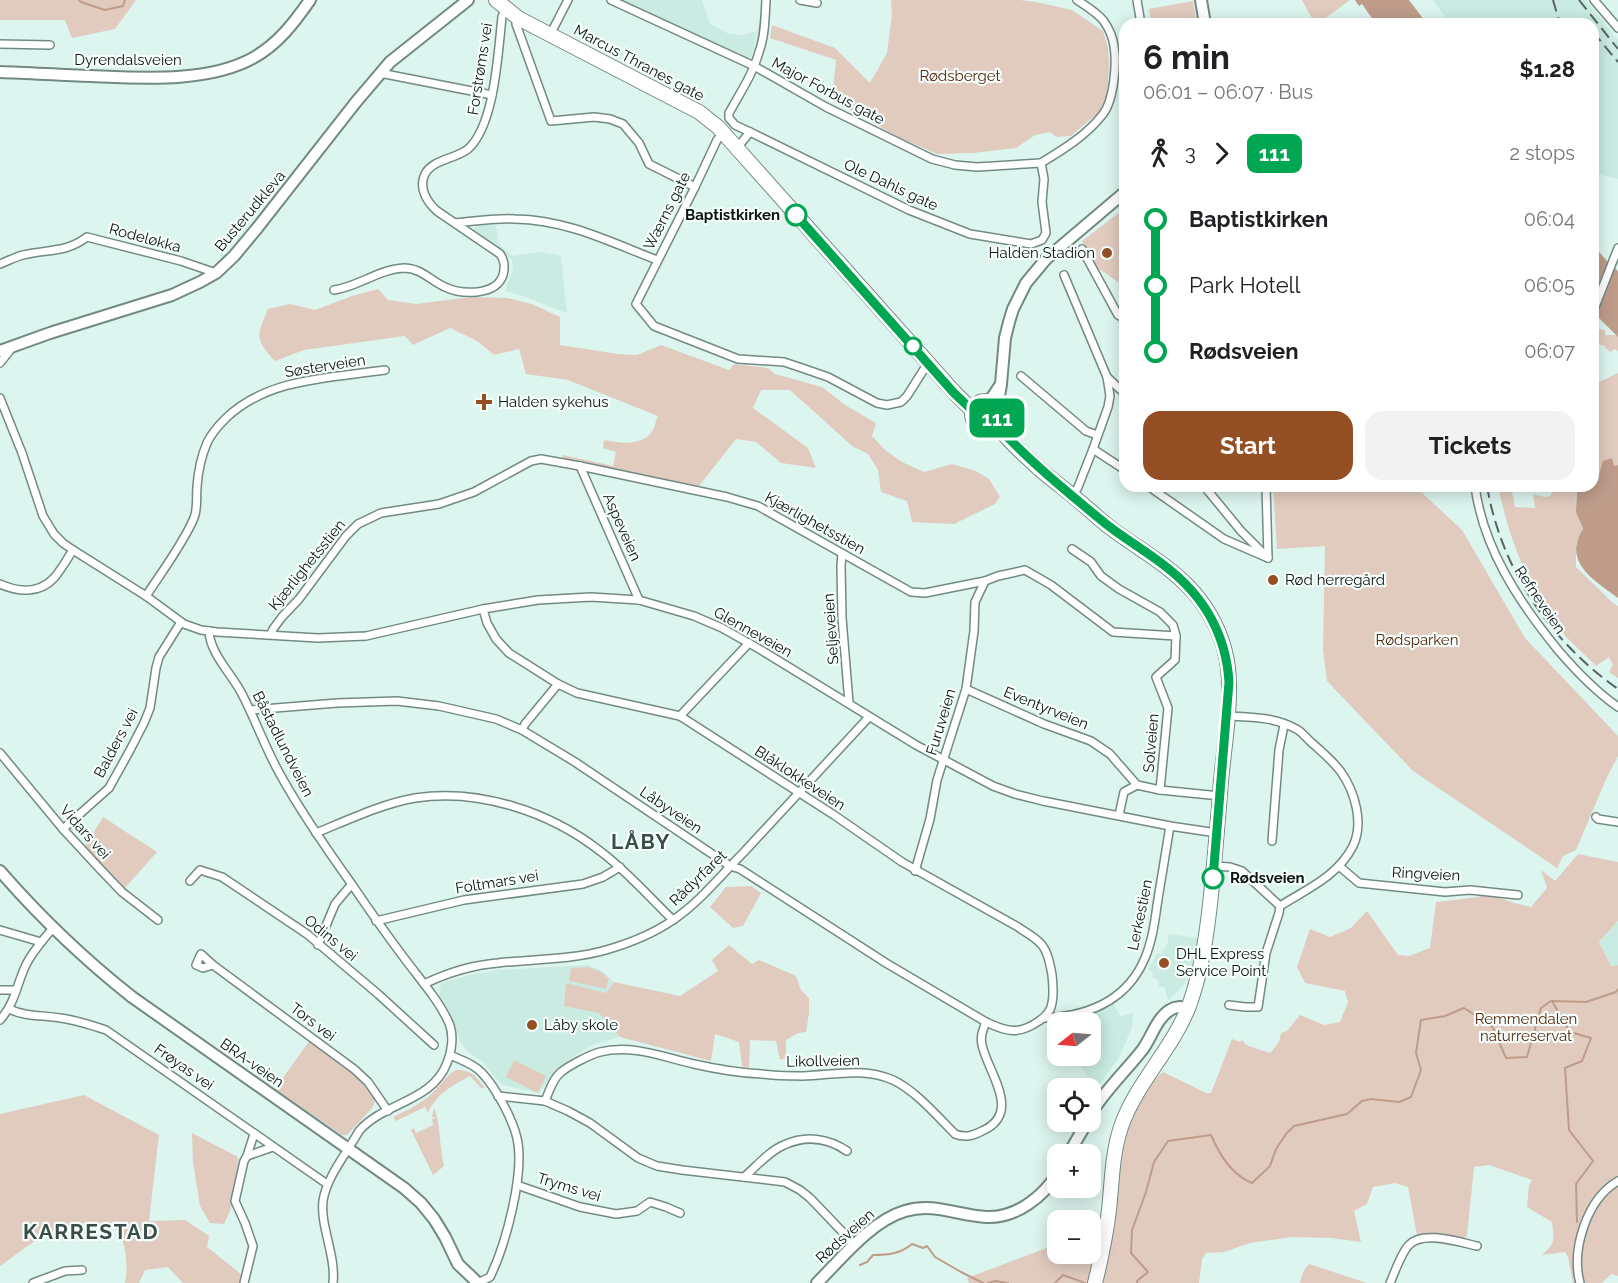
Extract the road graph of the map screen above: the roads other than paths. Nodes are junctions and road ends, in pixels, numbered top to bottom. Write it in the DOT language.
graph roads {
  1 [pos="310,0"];
  2 [pos="568,0"];
  3 [pos="612,0"];
  4 [pos="766,0"];
  5 [pos="800,0"];
  6 [pos="1077,0"];
  7 [pos="1137,0"];
  8 [pos="1201,0"];
  9 [pos="468,1"];
  10 [pos="1595,1"];
  11 [pos="817,3"];
  12 [pos="501,4"];
  13 [pos="518,18"];
  14 [pos="1141,18"];
  15 [pos="1204,18"];
  16 [pos="1618,28"];
  17 [pos="550,34"];
  18 [pos="0,44"];
  19 [pos="50,45"];
  20 [pos="754,66"];
  21 [pos="0,72"];
  22 [pos="380,73"];
  23 [pos="492,95"];
  24 [pos="750,132"];
  25 [pos="724,133"];
  26 [pos="737,148"];
  27 [pos="1041,163"];
  28 [pos="695,187"];
  29 [pos="1119,197"];
  30 [pos="455,223"];
  31 [pos="1618,248"];
  32 [pos="1082,249"];
  33 [pos="657,260"];
  34 [pos="0,264"];
  35 [pos="216,273"];
  36 [pos="1064,275"];
  37 [pos="334,290"];
  38 [pos="1599,297"];
  39 [pos="1119,316"];
  40 [pos="13,346"];
  41 [pos="0,351"];
  42 [pos="0,363"];
  43 [pos="928,363"];
  44 [pos="385,370"];
  45 [pos="1021,376"];
  46 [pos="1107,377"];
  47 [pos="1119,388"];
  48 [pos="0,398"];
  49 [pos="993,406"];
  50 [pos="972,410"];
  51 [pos="994,423"];
  52 [pos="1097,435"];
  53 [pos="1093,448"];
  54 [pos="580,466"];
  55 [pos="1119,466"];
  56 [pos="1157,492"];
  57 [pos="1209,492"];
  58 [pos="1266,492"];
  59 [pos="1476,492"];
  60 [pos="1073,496"];
  61 [pos="1072,549"];
  62 [pos="73,550"];
  63 [pos="842,554"];
  64 [pos="1268,558"];
  65 [pos="985,581"];
  66 [pos="0,584"];
  67 [pos="146,596"];
  68 [pos="639,600"];
  69 [pos="483,609"];
  70 [pos="181,622"];
  71 [pos="209,631"];
  72 [pos="271,634"];
  73 [pos="1176,636"];
  74 [pos="748,643"];
  75 [pos="558,684"];
  76 [pos="966,689"];
  77 [pos="849,704"];
  78 [pos="1618,707"];
  79 [pos="251,711"];
  80 [pos="680,716"];
  81 [pos="1227,716"];
  82 [pos="869,717"];
  83 [pos="1284,724"];
  84 [pos="522,730"];
  85 [pos="0,753"];
  86 [pos="944,760"];
  87 [pos="1137,785"];
  88 [pos="1160,790"];
  89 [pos="799,793"];
  90 [pos="1220,796"];
  91 [pos="1119,815"];
  92 [pos="1596,817"];
  93 [pos="1618,822"];
  94 [pos="1170,826"];
  95 [pos="63,829"];
  96 [pos="316,833"];
  97 [pos="1217,833"];
  98 [pos="1272,841"];
  99 [pos="730,866"];
  100 [pos="1214,866"];
  101 [pos="1340,866"];
  102 [pos="620,867"];
  103 [pos="0,871"];
  104 [pos="915,871"];
  105 [pos="190,881"];
  106 [pos="351,885"];
  107 [pos="1518,896"];
  108 [pos="1280,906"];
  109 [pos="158,920"];
  110 [pos="673,920"];
  111 [pos="376,921"];
  112 [pos="53,928"];
  113 [pos="0,930"];
  114 [pos="41,942"];
  115 [pos="318,945"];
  116 [pos="213,965"];
  117 [pos="424,984"];
  118 [pos="0,990"];
  119 [pos="16,990"];
  120 [pos="1229,1005"];
  121 [pos="9,1010"];
  122 [pos="1186,1014"];
  123 [pos="1045,1018"];
  124 [pos="0,1020"];
  125 [pos="986,1022"];
  126 [pos="434,1045"];
  127 [pos="450,1055"];
  128 [pos="498,1096"];
  129 [pos="1101,1100"];
  130 [pos="545,1101"];
  131 [pos="388,1111"];
  132 [pos="254,1134"];
  133 [pos="273,1147"];
  134 [pos="349,1148"];
  135 [pos="847,1151"];
  136 [pos="247,1156"];
  137 [pos="744,1177"];
  138 [pos="1618,1181"];
  139 [pos="327,1185"];
  140 [pos="517,1185"];
  141 [pos="1047,1187"];
  142 [pos="680,1213"];
  143 [pos="855,1245"];
  144 [pos="1477,1246"];
  145 [pos="82,1270"];
  146 [pos="33,1283"];
  147 [pos="244,1283"];
  148 [pos="333,1283"];
  149 [pos="478,1283"];
  150 [pos="817,1283"];
  151 [pos="1095,1283"];
  152 [pos="1390,1283"];
  153 [pos="1580,1283"];
  1 -- 21 [label="main road, Dyrendalsveien"];
  2 -- 17 [label="street"];
  3 -- 20 [label="street, Major Forbus gate"];
  4 -- 20 [label="street"];
  5 -- 11 [label="street"];
  6 -- 27 [label="street"];
  7 -- 14 [label="street"];
  8 -- 15 [label="main road"];
  9 -- 22 [label="main road, Busterudkleva"];
  10 -- 16 [label="street"];
  12 -- 13 [label="highway, Marcus Thranes gate"];
  12 -- 23 [label="street, Forstrøms vei"];
  13 -- 17 [label="highway, Marcus Thranes gate"];
  13 -- 28 [label="street"];
  17 -- 25 [label="highway, Marcus Thranes gate"];
  18 -- 19 [label="street"];
  20 -- 24 [label="street"];
  20 -- 27 [label="street, Major Forbus gate"];
  22 -- 23 [label="street"];
  22 -- 35 [label="main road, Busterudkleva"];
  23 -- 30 [label="street, Forstrøms vei"];
  24 -- 26 [label="street"];
  24 -- 27 [label="street, Ole Dahls gate"];
  25 -- 26 [label="highway, Marcus Thranes gate"];
  25 -- 28 [label="street, Wærns gate"];
  26 -- 43 [label="highway, Marcus Thranes gate"];
  28 -- 33 [label="street, Wærns gate"];
  29 -- 49 [label="main road"];
  30 -- 33 [label="street"];
  30 -- 37 [label="street, Forstrøms vei"];
  31 -- 38 [label="street"];
  32 -- 39 [label="street"];
  33 -- 43 [label="street, Wærns gate"];
  34 -- 35 [label="street, Rodeløkka"];
  35 -- 40 [label="main road, Busterudkleva"];
  36 -- 46 [label="street"];
  40 -- 41 [label="main road, Busterudkleva"];
  40 -- 42 [label="street"];
  43 -- 50 [label="highway, Marcus Thranes gate"];
  44 -- 67 [label="street, Søsterveien"];
  45 -- 52 [label="street"];
  46 -- 47 [label="street"];
  46 -- 52 [label="street"];
  48 -- 62 [label="street"];
  49 -- 50 [label="highway"];
  49 -- 51 [label="highway"];
  50 -- 51 [label="highway"];
  51 -- 60 [label="highway"];
  52 -- 53 [label="street"];
  53 -- 55 [label="street"];
  53 -- 60 [label="street"];
  54 -- 63 [label="street, Kjærlighetsstien"];
  54 -- 68 [label="street, Aspeveien"];
  54 -- 72 [label="street, Kjærlighetsstien"];
  56 -- 64 [label="street"];
  57 -- 64 [label="street"];
  58 -- 64 [label="street"];
  59 -- 78 [label="street, Refneveien"];
  60 -- 81 [label="highway"];
  61 -- 73 [label="street"];
  62 -- 66 [label="street"];
  62 -- 67 [label="street"];
  63 -- 65 [label="street, Kjærlighetsstien"];
  63 -- 77 [label="street, Seljeveien"];
  65 -- 73 [label="street, Kjærlighetsstien"];
  65 -- 76 [label="street, Furuveien"];
  67 -- 70 [label="street"];
  68 -- 69 [label="street, Glenneveien"];
  68 -- 74 [label="street, Glenneveien"];
  69 -- 72 [label="street, Glenneveien"];
  69 -- 75 [label="street, Blåklokkeveien"];
  70 -- 71 [label="street"];
  70 -- 95 [label="street, Balders vei"];
  71 -- 72 [label="street, Glenneveien"];
  71 -- 79 [label="street, Båstadlundveien"];
  73 -- 88 [label="street, Solveien"];
  74 -- 77 [label="street, Glenneveien"];
  74 -- 80 [label="street"];
  75 -- 80 [label="street, Blåklokkeveien"];
  75 -- 84 [label="street"];
  76 -- 86 [label="street, Furuveien"];
  76 -- 87 [label="street, Eventyrveien"];
  77 -- 82 [label="street, Glenneveien"];
  79 -- 84 [label="street, Låbyveien"];
  79 -- 96 [label="street, Båstadlundveien"];
  80 -- 89 [label="street, Blåklokkeveien"];
  81 -- 83 [label="street"];
  81 -- 90 [label="highway"];
  82 -- 86 [label="street, Glenneveien"];
  82 -- 89 [label="street, Rådyrfaret"];
  83 -- 98 [label="street"];
  83 -- 101 [label="street"];
  84 -- 99 [label="street, Låbyveien"];
  85 -- 95 [label="street, Vidars vei"];
  86 -- 91 [label="street, Glenneveien"];
  86 -- 104 [label="street, Furuveien"];
  87 -- 88 [label="street"];
  87 -- 91 [label="street"];
  88 -- 90 [label="street"];
  89 -- 99 [label="street, Rådyrfaret"];
  89 -- 104 [label="street, Blåklokkeveien"];
  90 -- 97 [label="highway"];
  91 -- 94 [label="street, Glenneveien"];
  92 -- 93 [label="street"];
  94 -- 97 [label="street, Glenneveien"];
  94 -- 123 [label="street, Lerkestien"];
  95 -- 109 [label="street, Vidars vei"];
  96 -- 102 [label="street"];
  96 -- 106 [label="street, Båstadlundveien"];
  97 -- 100 [label="highway"];
  99 -- 110 [label="street, Rådyrfaret"];
  99 -- 125 [label="street, Låbyveien"];
  100 -- 108 [label="street"];
  100 -- 122 [label="highway"];
  101 -- 107 [label="street, Ringveien"];
  101 -- 108 [label="street"];
  102 -- 110 [label="street"];
  102 -- 111 [label="street, Foltmars vei"];
  103 -- 112 [label="main road, BRA-veien"];
  104 -- 123 [label="street, Blåklokkeveien"];
  105 -- 115 [label="street, Odins vei"];
  106 -- 111 [label="street, Båstadlundveien"];
  106 -- 115 [label="street"];
  108 -- 120 [label="street"];
  110 -- 117 [label="street, Rådyrfaret"];
  111 -- 117 [label="street, Båstadlundveien"];
  112 -- 114 [label="street"];
  112 -- 134 [label="main road, BRA-veien"];
  113 -- 114 [label="street"];
  114 -- 119 [label="street"];
  115 -- 126 [label="street, Odins vei"];
  116 -- 131 [label="street, Tors vei"];
  117 -- 127 [label="street, Båstadlundveien"];
  118 -- 119 [label="street"];
  119 -- 121 [label="street"];
  121 -- 124 [label="street"];
  121 -- 132 [label="street, Frøyas vei"];
  122 -- 129 [label="main road"];
  122 -- 151 [label="highway"];
  123 -- 125 [label="street, Låbyveien"];
  125 -- 130 [label="street, Likollveien"];
  127 -- 128 [label="street, Tryms vei"];
  127 -- 131 [label="street, Båstadlundveien"];
  128 -- 130 [label="street"];
  128 -- 140 [label="street, Tryms vei"];
  130 -- 137 [label="street"];
  131 -- 134 [label="street, Båstadlundveien"];
  132 -- 133 [label="street, Frøyas vei"];
  132 -- 136 [label="street"];
  133 -- 136 [label="street"];
  133 -- 139 [label="street, Frøyas vei"];
  134 -- 139 [label="street, Båstadlundveien"];
  134 -- 149 [label="main road, BRA-veien"];
  135 -- 137 [label="street"];
  136 -- 147 [label="street"];
  137 -- 143 [label="street"];
  138 -- 153 [label="street"];
  139 -- 148 [label="street"];
  140 -- 142 [label="street, Tryms vei"];
  140 -- 149 [label="street, Tryms vei"];
  141 -- 143 [label="main road, Rødsveien"];
  143 -- 150 [label="main road, Rødsveien"];
  144 -- 152 [label="street"];
  145 -- 146 [label="street"];
}
